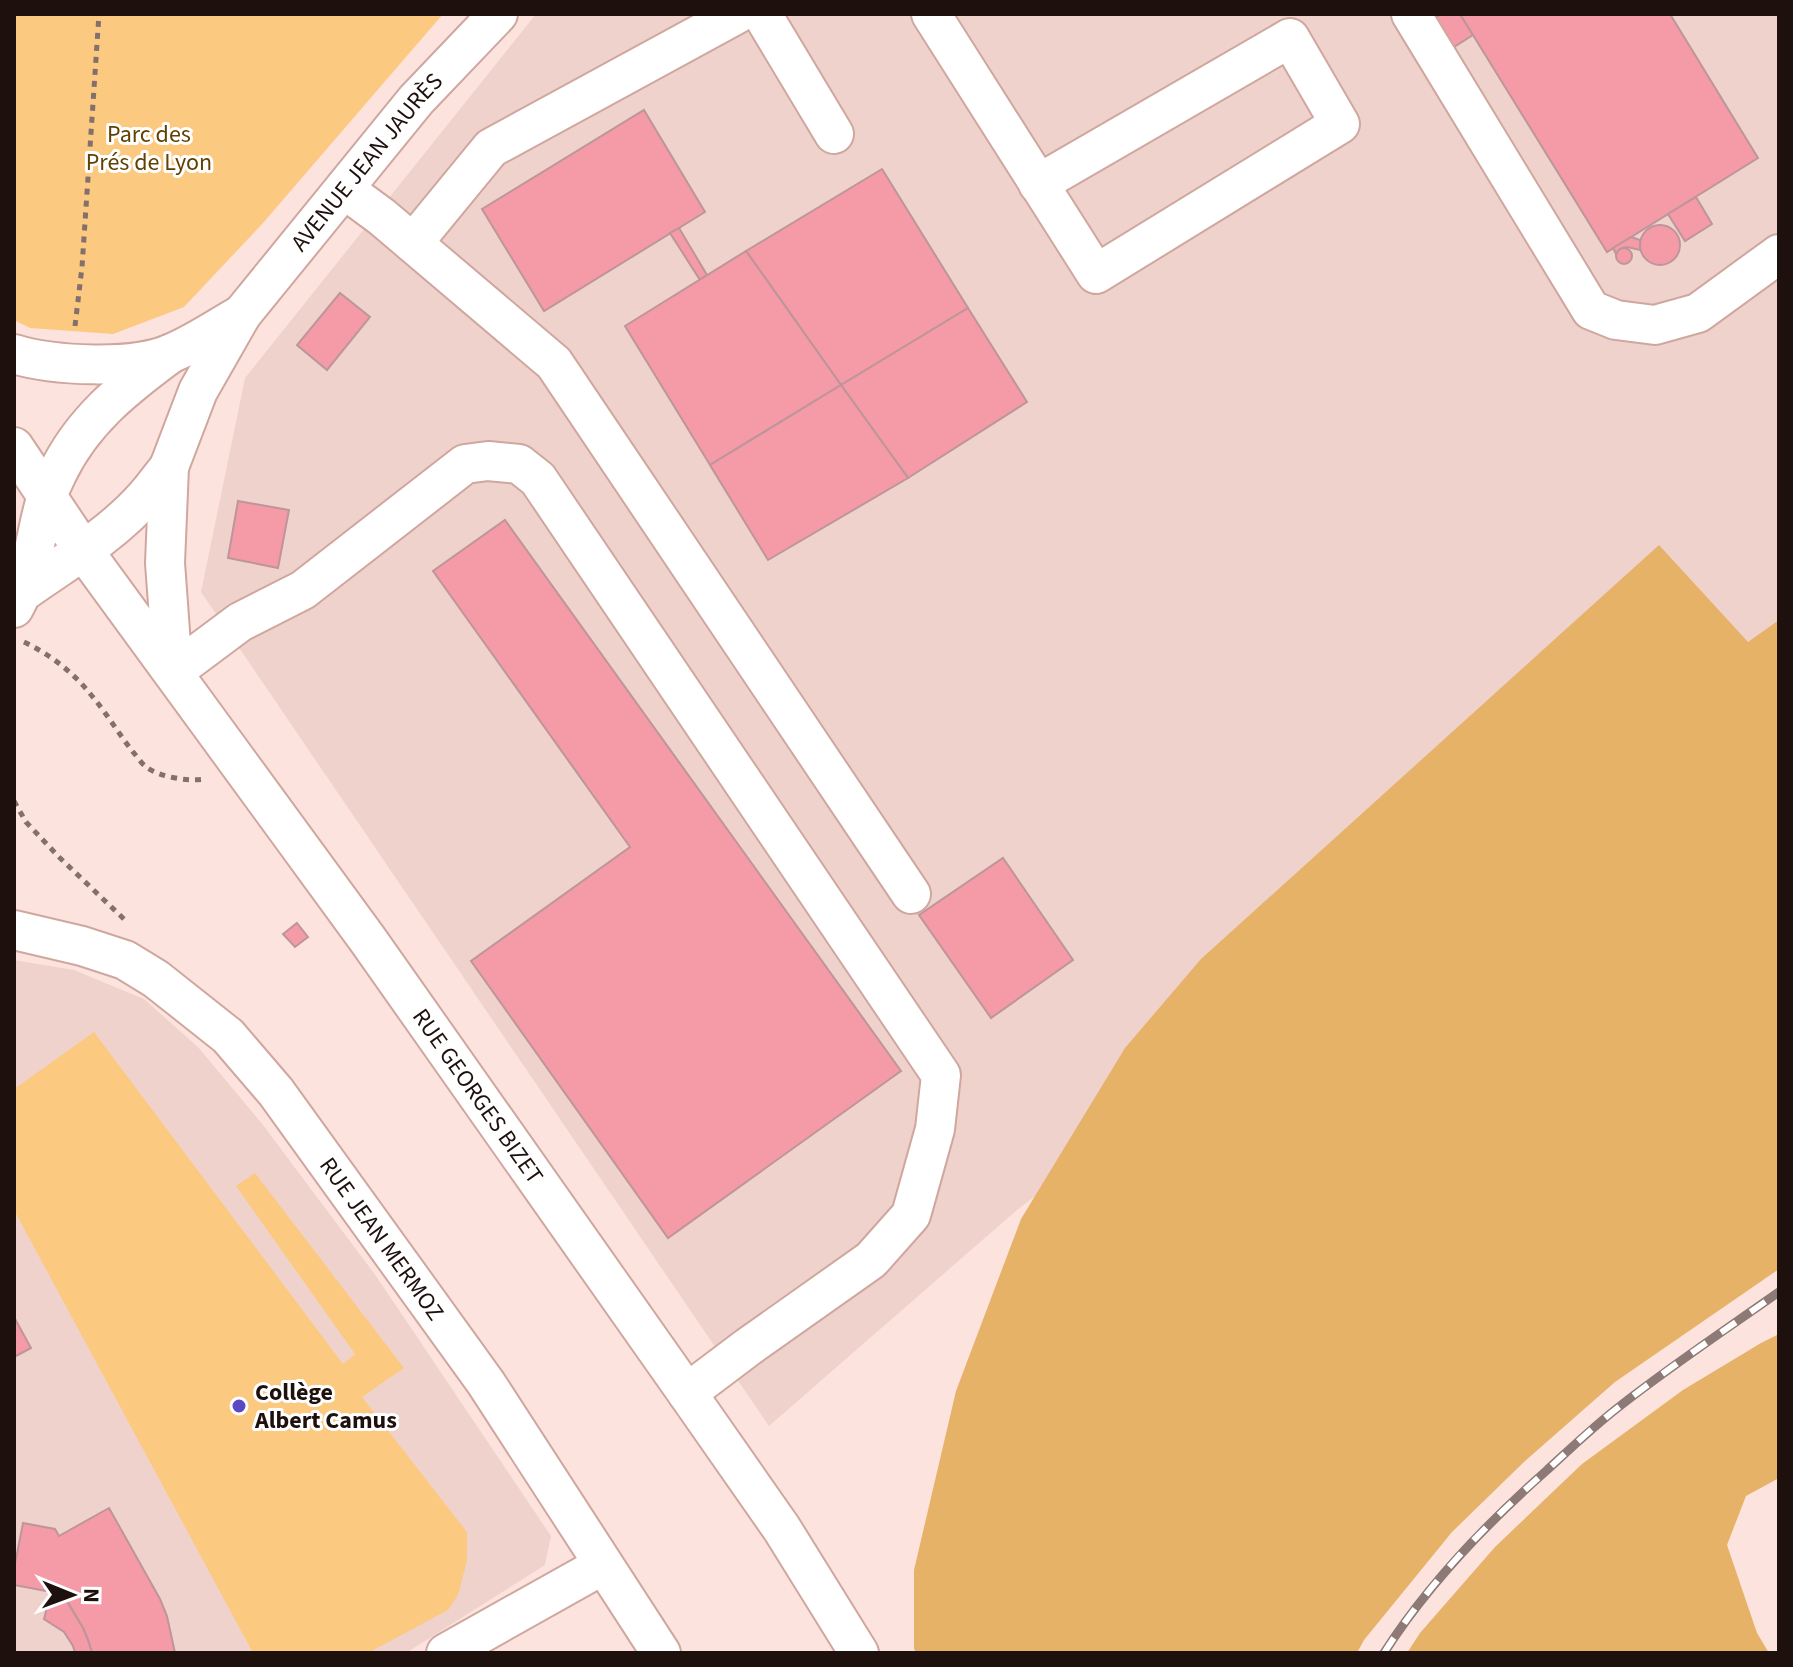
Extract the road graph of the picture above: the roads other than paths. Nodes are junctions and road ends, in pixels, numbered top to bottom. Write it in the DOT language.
graph roads {
  1 [pos="498,14"];
  2 [pos="737,14"];
  3 [pos="762,14"];
  4 [pos="931,14"];
  5 [pos="1411,14"];
  6 [pos="834,134"];
  7 [pos="1038,184"];
  8 [pos="344,189"];
  9 [pos="413,243"];
  10 [pos="1779,254"];
  11 [pos="242,314"];
  12 [pos="14,354"];
  13 [pos="170,354"];
  14 [pos="14,447"];
  15 [pos="169,467"];
  16 [pos="46,497"];
  17 [pos="83,550"];
  18 [pos="19,613"];
  19 [pos="173,672"];
  20 [pos="911,894"];
  21 [pos="14,930"];
  22 [pos="687,1393"];
  23 [pos="603,1565"];
  24 [pos="446,1653"];
  25 [pos="661,1653"];
  26 [pos="859,1653"];
  1 -- 8 [label="street, AVENUE JEAN JAURÈS"];
  2 -- 9 [label="street"];
  3 -- 6 [label="street"];
  4 -- 7 [label="street"];
  5 -- 10 [label="street"];
  7 -- 7 [label="street"];
  8 -- 9 [label="street"];
  8 -- 11 [label="street, AVENUE JEAN JAURÈS"];
  9 -- 20 [label="street"];
  11 -- 13 [label="street, AVENUE JEAN JAURÈS"];
  11 -- 15 [label="street, AVENUE JEAN JAURÈS"];
  12 -- 13 [label="street, AVENUE JEAN JAURÈS"];
  13 -- 16 [label="street, AVENUE JEAN JAURÈS"];
  14 -- 16 [label="street, RUE GEORGES BIZET"];
  15 -- 17 [label="street, AVENUE JEAN JAURÈS"];
  15 -- 19 [label="street, AVENUE JEAN JAURÈS"];
  16 -- 17 [label="street, RUE GEORGES BIZET"];
  16 -- 18 [label="street, AVENUE JEAN JAURÈS"];
  17 -- 18 [label="street, AVENUE JEAN JAURÈS"];
  17 -- 19 [label="street, RUE GEORGES BIZET"];
  19 -- 22 [label="street, RUE GEORGES BIZET"];
  19 -- 22 [label="street"];
  21 -- 23 [label="street, RUE JEAN MERMOZ"];
  22 -- 26 [label="street, RUE GEORGES BIZET"];
  23 -- 24 [label="street"];
  23 -- 25 [label="street, RUE JEAN MERMOZ"];
}
